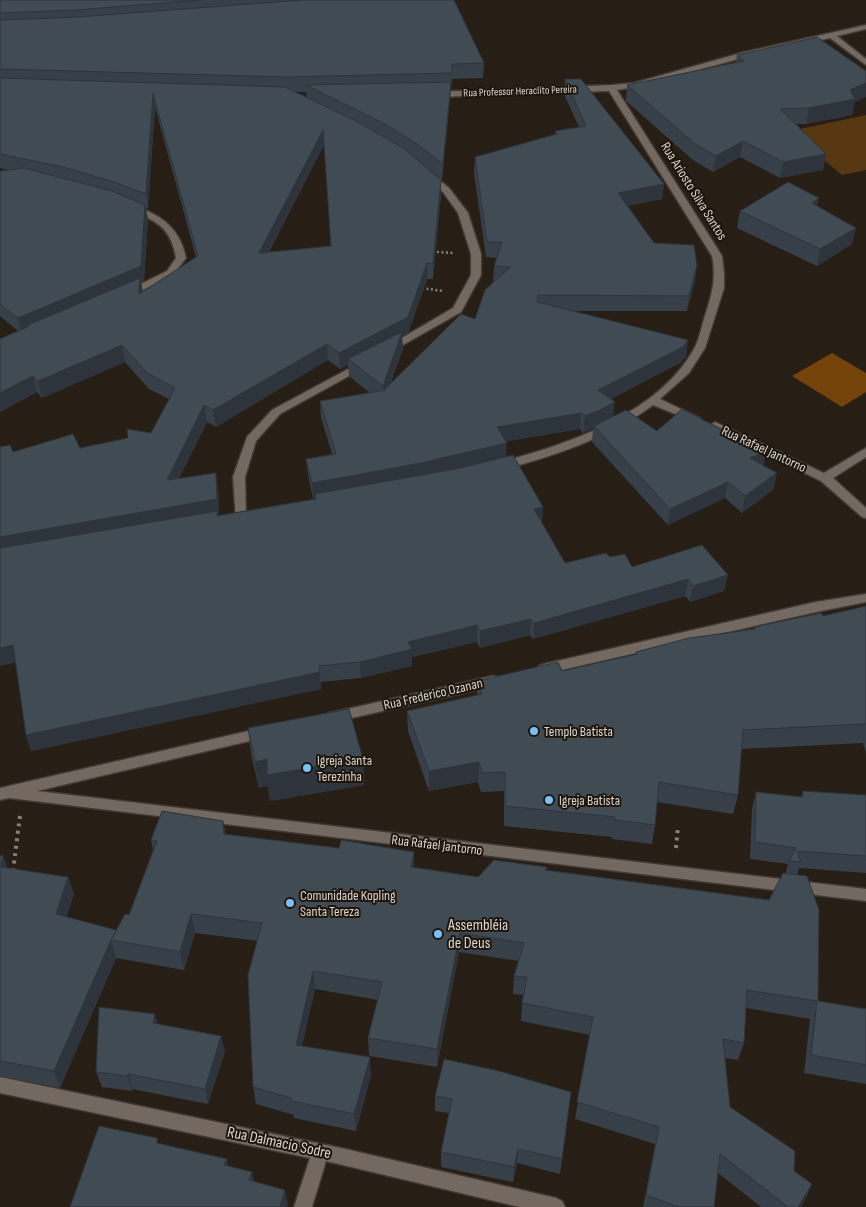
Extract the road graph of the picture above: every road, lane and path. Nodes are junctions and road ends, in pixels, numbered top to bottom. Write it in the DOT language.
graph roads {
  1 [pos="866,27"];
  2 [pos="831,36"];
  3 [pos="866,63"];
  4 [pos="612,88"];
  5 [pos="428,94"];
  6 [pos="419,167"];
  7 [pos="121,205"];
  8 [pos="415,287"];
  9 [pos="466,295"];
  10 [pos="120,298"];
  11 [pos="652,400"];
  12 [pos="866,452"];
  13 [pos="487,469"];
  14 [pos="825,478"];
  15 [pos="866,514"];
  16 [pos="240,518"];
  17 [pos="866,598"];
  18 [pos="526,673"];
  19 [pos="507,677"];
  20 [pos="324,719"];
  21 [pos="276,730"];
  22 [pos="4,794"];
  23 [pos="24,795"];
  24 [pos="13,873"];
  25 [pos="866,895"];
  26 [pos="0,1085"];
  27 [pos="320,1152"];
  28 [pos="303,1207"];
  29 [pos="556,1207"];
  1 -- 2 [label="street, Rua Professor Heraclito Pereira"];
  2 -- 3 [label="street"];
  2 -- 4 [label="street, Rua Professor Heraclito Pereira"];
  4 -- 5 [label="street, Rua Professor Heraclito Pereira"];
  4 -- 11 [label="street, Rua Ariosto Silva Santos"];
  6 -- 9 [label="street"];
  7 -- 10 [label="street"];
  8 -- 9 [label="path"];
  9 -- 16 [label="street"];
  11 -- 13 [label="street, Rua Ariosto Silva Santos"];
  11 -- 14 [label="street, Rua Rafael Jantorno"];
  12 -- 14 [label="street"];
  14 -- 15 [label="street, Rua Rafael Jantorno"];
  17 -- 18 [label="street"];
  19 -- 20 [label="street, Rua Frederico Ozanan"];
  21 -- 22 [label="street"];
  22 -- 23 [label="street, Rua Rafael Jantorno"];
  23 -- 24 [label="path"];
  23 -- 25 [label="street, Rua Rafael Jantorno"];
  26 -- 27 [label="street, Rua Dalmacio Sodre"];
  27 -- 28 [label="street"];
  27 -- 29 [label="street, Rua Dalmacio Sodre"];
}
